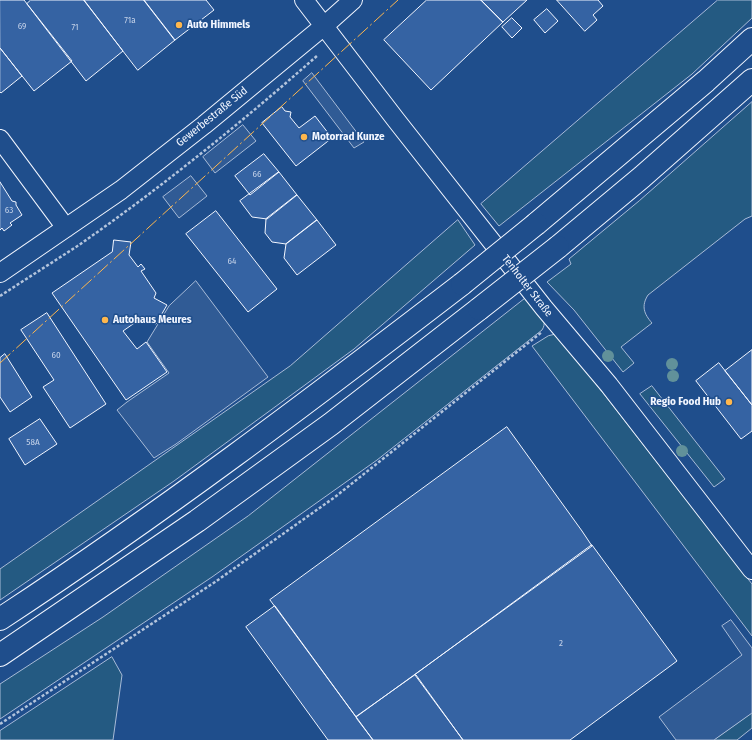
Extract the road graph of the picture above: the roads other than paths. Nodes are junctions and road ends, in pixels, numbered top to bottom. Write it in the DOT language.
graph roads {
  1 [pos="304,0"];
  2 [pos="353,0"];
  3 [pos="324,26"];
  4 [pos="752,39"];
  5 [pos="752,80"];
  6 [pos="0,139"];
  7 [pos="66,228"];
  8 [pos="0,273"];
  9 [pos="752,570"];
  10 [pos="0,619"];
  11 [pos="0,655"];
  1 -- 3 [label="street, Tenholter Straße"];
  2 -- 3 [label="street, Gewerbestraße Süd"];
  3 -- 7 [label="street, Gewerbestraße Süd"];
  3 -- 9 [label="street, Tenholter Straße"];
  4 -- 10 [label="highway, bridge"];
  5 -- 11 [label="highway, bridge"];
  6 -- 7 [label="street"];
  7 -- 8 [label="street, Gewerbestraße Süd"];
}
